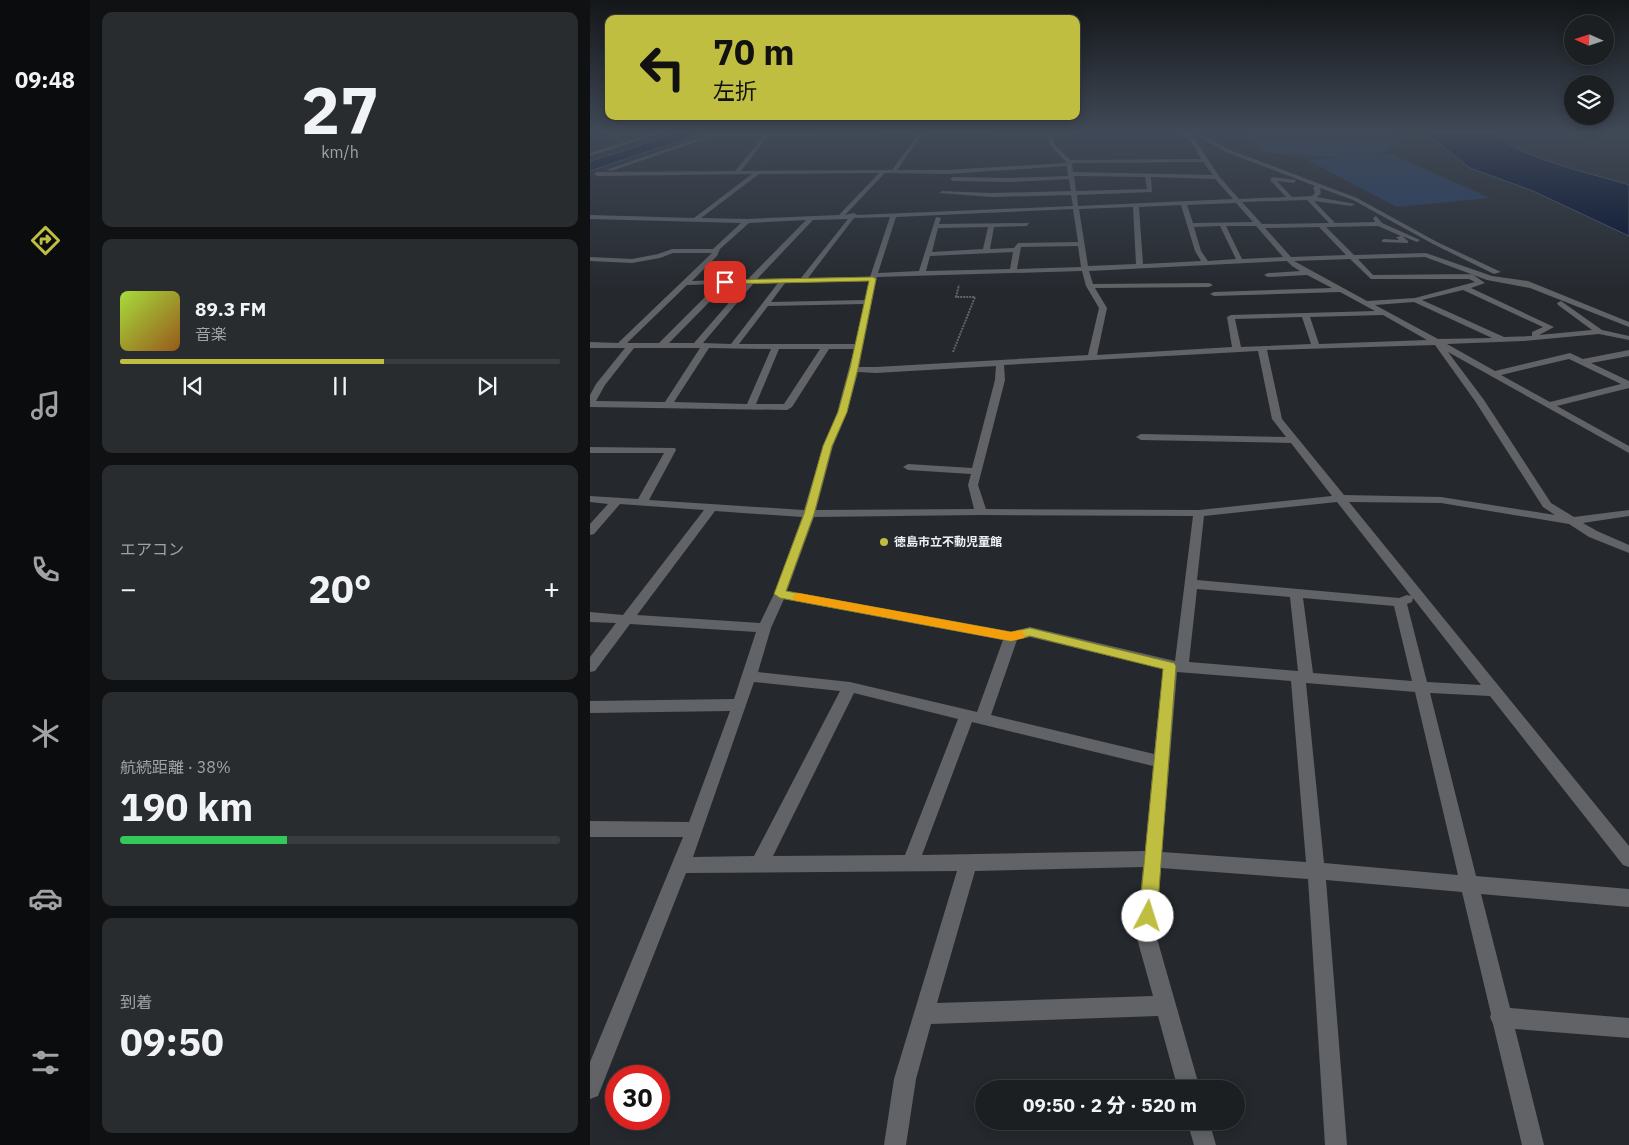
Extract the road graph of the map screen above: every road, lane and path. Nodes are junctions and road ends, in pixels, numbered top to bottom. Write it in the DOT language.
graph roads {
  1 [pos="740,185"];
  2 [pos="870,185"];
  3 [pos="981,185"];
  4 [pos="1072,185"];
  5 [pos="1119,185"];
  6 [pos="1149,185"];
  7 [pos="1224,185"];
  8 [pos="1278,185"];
  9 [pos="1320,186"];
  10 [pos="1073,192"];
  11 [pos="1119,192"];
  12 [pos="942,194"];
  13 [pos="1308,198"];
  14 [pos="1292,199"];
  15 [pos="1238,202"];
  16 [pos="973,203"];
  17 [pos="1184,204"];
  18 [pos="1352,204"];
  19 [pos="1136,206"];
  20 [pos="1075,207"];
  21 [pos="1026,209"];
  22 [pos="940,212"];
  23 [pos="894,214"];
  24 [pos="842,215"];
  25 [pos="854,215"];
  26 [pos="1374,216"];
  27 [pos="590,217"];
  28 [pos="813,217"];
  29 [pos="695,220"];
  30 [pos="747,221"];
  31 [pos="1380,224"];
  32 [pos="991,225"];
  33 [pos="1222,225"];
  34 [pos="1258,225"];
  35 [pos="1321,225"];
  36 [pos="1334,225"];
  37 [pos="936,226"];
  38 [pos="1189,226"];
  39 [pos="1394,232"];
  40 [pos="1028,234"];
  41 [pos="1417,240"];
  42 [pos="1384,241"];
  43 [pos="1435,243"];
  44 [pos="1081,244"];
  45 [pos="1016,250"];
  46 [pos="716,251"];
  47 [pos="986,252"];
  48 [pos="928,254"];
  49 [pos="1426,255"];
  50 [pos="1351,256"];
  51 [pos="590,259"];
  52 [pos="1287,259"];
  53 [pos="1240,261"];
  54 [pos="1206,263"];
  55 [pos="1140,266"];
  56 [pos="1086,269"];
  57 [pos="1013,271"];
  58 [pos="963,272"];
  59 [pos="922,273"];
  60 [pos="1306,273"];
  61 [pos="1203,274"];
  62 [pos="1268,275"];
  63 [pos="874,277"];
  64 [pos="1469,277"];
  65 [pos="783,280"];
  66 [pos="803,280"];
  67 [pos="751,281"];
  68 [pos="725,282"];
  69 [pos="684,283"];
  70 [pos="1090,286"];
  71 [pos="1533,286"];
  72 [pos="1465,288"];
  73 [pos="1339,290"];
  74 [pos="1551,293"];
  75 [pos="1415,300"];
  76 [pos="868,302"];
  77 [pos="1364,302"];
  78 [pos="765,304"];
  79 [pos="1385,313"];
  80 [pos="1304,315"];
  81 [pos="1629,326"];
  82 [pos="1599,332"];
  83 [pos="1629,338"];
  84 [pos="1503,339"];
  85 [pos="1524,339"];
  86 [pos="1437,342"];
  87 [pos="590,345"];
  88 [pos="620,345"];
  89 [pos="632,345"];
  90 [pos="661,346"];
  91 [pos="696,346"];
  92 [pos="706,346"];
  93 [pos="733,346"];
  94 [pos="776,347"];
  95 [pos="826,347"];
  96 [pos="858,347"];
  97 [pos="1316,347"];
  98 [pos="1262,348"];
  99 [pos="1237,350"];
  100 [pos="1629,352"];
  101 [pos="1092,358"];
  102 [pos="1582,362"];
  103 [pos="1000,363"];
  104 [pos="947,366"];
  105 [pos="854,368"];
  106 [pos="1493,374"];
  107 [pos="590,384"];
  108 [pos="601,384"];
  109 [pos="1629,385"];
  110 [pos="590,404"];
  111 [pos="668,405"];
  112 [pos="1549,405"];
  113 [pos="750,407"];
  114 [pos="1629,436"];
  115 [pos="1140,437"];
  116 [pos="1294,440"];
  117 [pos="1614,442"];
  118 [pos="590,450"];
  119 [pos="1629,450"];
  120 [pos="908,467"];
  121 [pos="977,471"];
  122 [pos="1340,498"];
  123 [pos="590,499"];
  124 [pos="617,501"];
  125 [pos="642,502"];
  126 [pos="712,507"];
  127 [pos="981,512"];
  128 [pos="1629,513"];
  129 [pos="809,514"];
  130 [pos="1199,514"];
  131 [pos="1572,521"];
  132 [pos="590,531"];
  133 [pos="1629,549"];
  134 [pos="1191,584"];
  135 [pos="780,594"];
  136 [pos="1296,594"];
  137 [pos="1418,595"];
  138 [pos="1400,602"];
  139 [pos="590,617"];
  140 [pos="626,621"];
  141 [pos="764,628"];
  142 [pos="1011,637"];
  143 [pos="590,666"];
  144 [pos="1176,667"];
  145 [pos="749,676"];
  146 [pos="1302,677"];
  147 [pos="850,687"];
  148 [pos="1421,687"];
  149 [pos="1494,691"];
  150 [pos="740,705"];
  151 [pos="590,707"];
  152 [pos="974,717"];
  153 [pos="1162,762"];
  154 [pos="590,829"];
  155 [pos="695,830"];
  156 [pos="1153,859"];
  157 [pos="1629,859"];
  158 [pos="910,864"];
  159 [pos="968,864"];
  160 [pos="681,865"];
  161 [pos="759,865"];
  162 [pos="1316,871"];
  163 [pos="1470,883"];
  164 [pos="1629,898"];
  165 [pos="1166,1006"];
  166 [pos="924,1014"];
  167 [pos="1500,1017"];
  168 [pos="1629,1028"];
  169 [pos="1187,1080"];
  170 [pos="590,1088"];
  171 [pos="1201,1130"];
  172 [pos="894,1145"];
  173 [pos="1205,1145"];
  174 [pos="1336,1145"];
  175 [pos="1533,1145"];
  1 -- 29 [label="street"];
  2 -- 24 [label="street"];
  3 -- 16 [label="street"];
  4 -- 10 [label="street"];
  5 -- 11 [label="street"];
  6 -- 11 [label="street"];
  7 -- 15 [label="street"];
  8 -- 14 [label="street"];
  9 -- 13 [label="street"];
  9 -- 18 [label="street"];
  9 -- 43 [label="street"];
  10 -- 11 [label="street"];
  10 -- 16 [label="street"];
  10 -- 20 [label="street"];
  12 -- 16 [label="street"];
  13 -- 14 [label="street"];
  13 -- 18 [label="street"];
  13 -- 36 [label="street"];
  14 -- 15 [label="street"];
  15 -- 17 [label="street"];
  15 -- 34 [label="street"];
  16 -- 21 [label="street"];
  16 -- 22 [label="street"];
  17 -- 19 [label="street"];
  17 -- 38 [label="street"];
  18 -- 26 [label="street"];
  19 -- 20 [label="street"];
  19 -- 55 [label="street"];
  20 -- 21 [label="street"];
  20 -- 44 [label="street"];
  21 -- 40 [label="street"];
  22 -- 23 [label="street"];
  22 -- 37 [label="street"];
  23 -- 25 [label="street"];
  23 -- 63 [label="street"];
  24 -- 25 [label="street"];
  24 -- 28 [label="street"];
  25 -- 66 [label="street"];
  26 -- 31 [label="street"];
  26 -- 41 [label="street"];
  27 -- 29 [label="street"];
  28 -- 30 [label="street"];
  28 -- 67 [label="street"];
  29 -- 30 [label="street"];
  30 -- 46 [label="street"];
  31 -- 36 [label="street"];
  31 -- 39 [label="street"];
  32 -- 37 [label="street"];
  32 -- 40 [label="street"];
  32 -- 47 [label="street"];
  33 -- 34 [label="street"];
  33 -- 38 [label="street"];
  33 -- 53 [label="street"];
  34 -- 35 [label="street"];
  34 -- 52 [label="street"];
  35 -- 36 [label="street"];
  35 -- 50 [label="street"];
  37 -- 48 [label="street"];
  38 -- 54 [label="street"];
  39 -- 41 [label="street"];
  39 -- 42 [label="street"];
  40 -- 44 [label="street"];
  40 -- 45 [label="street"];
  41 -- 43 [label="street"];
  41 -- 71 [label="street"];
  43 -- 71 [label="street"];
  44 -- 56 [label="street"];
  45 -- 47 [label="street"];
  45 -- 57 [label="street"];
  46 -- 51 [label="street"];
  46 -- 69 [label="street"];
  47 -- 48 [label="street"];
  48 -- 59 [label="street"];
  49 -- 50 [label="street"];
  49 -- 64 [label="street"];
  49 -- 71 [label="street"];
  50 -- 52 [label="street"];
  50 -- 64 [label="street"];
  52 -- 53 [label="street"];
  52 -- 60 [label="street"];
  53 -- 54 [label="street"];
  54 -- 61 [label="street"];
  55 -- 56 [label="street"];
  55 -- 61 [label="street"];
  56 -- 57 [label="street"];
  56 -- 70 [label="street"];
  57 -- 58 [label="street"];
  58 -- 59 [label="street"];
  58 -- 104 [label="path"];
  59 -- 63 [label="street"];
  60 -- 62 [label="street"];
  60 -- 73 [label="street"];
  61 -- 70 [label="street"];
  61 -- 73 [label="street"];
  63 -- 66 [label="street"];
  63 -- 76 [label="street"];
  64 -- 72 [label="street"];
  65 -- 66 [label="street"];
  65 -- 67 [label="street"];
  65 -- 78 [label="street"];
  67 -- 68 [label="street"];
  67 -- 91 [label="street"];
  68 -- 69 [label="street"];
  68 -- 90 [label="street"];
  69 -- 88 [label="street"];
  70 -- 101 [label="street"];
  71 -- 74 [label="street"];
  72 -- 75 [label="street"];
  72 -- 85 [label="street"];
  73 -- 77 [label="street"];
  74 -- 81 [label="street"];
  74 -- 82 [label="street"];
  75 -- 77 [label="street"];
  75 -- 84 [label="street"];
  76 -- 78 [label="street"];
  76 -- 96 [label="street"];
  77 -- 79 [label="street"];
  78 -- 93 [label="street"];
  79 -- 80 [label="street"];
  79 -- 86 [label="street"];
  80 -- 97 [label="street"];
  80 -- 99 [label="street"];
  82 -- 83 [label="street"];
  82 -- 85 [label="street"];
  84 -- 85 [label="street"];
  84 -- 86 [label="street"];
  86 -- 97 [label="street"];
  86 -- 106 [label="street"];
  86 -- 131 [label="street"];
  87 -- 88 [label="street"];
  88 -- 89 [label="street"];
  89 -- 90 [label="street"];
  89 -- 108 [label="street"];
  90 -- 91 [label="street"];
  91 -- 92 [label="street"];
  92 -- 93 [label="street"];
  92 -- 111 [label="street"];
  93 -- 94 [label="street"];
  94 -- 95 [label="street"];
  94 -- 113 [label="street"];
  95 -- 96 [label="street"];
  95 -- 113 [label="street"];
  96 -- 105 [label="street"];
  97 -- 98 [label="street"];
  98 -- 99 [label="street"];
  98 -- 116 [label="street"];
  99 -- 101 [label="street"];
  100 -- 102 [label="street"];
  101 -- 103 [label="street"];
  102 -- 106 [label="street"];
  102 -- 109 [label="street"];
  103 -- 104 [label="street"];
  103 -- 121 [label="street"];
  104 -- 105 [label="street"];
  105 -- 129 [label="street"];
  106 -- 112 [label="street"];
  107 -- 108 [label="street"];
  108 -- 110 [label="street"];
  109 -- 112 [label="street"];
  110 -- 111 [label="street"];
  111 -- 113 [label="street"];
  112 -- 117 [label="street"];
  114 -- 117 [label="street"];
  115 -- 116 [label="street"];
  116 -- 122 [label="street"];
  117 -- 119 [label="street"];
  118 -- 125 [label="street"];
  120 -- 121 [label="street"];
  121 -- 127 [label="street"];
  122 -- 130 [label="street"];
  122 -- 131 [label="street"];
  122 -- 137 [label="street"];
  123 -- 124 [label="street"];
  124 -- 125 [label="street"];
  124 -- 132 [label="street"];
  125 -- 126 [label="street"];
  126 -- 129 [label="street"];
  126 -- 140 [label="street"];
  127 -- 129 [label="street"];
  127 -- 130 [label="street"];
  128 -- 131 [label="street"];
  129 -- 135 [label="street"];
  130 -- 134 [label="street"];
  131 -- 133 [label="street"];
  134 -- 136 [label="street"];
  134 -- 144 [label="street"];
  135 -- 141 [label="street"];
  135 -- 142 [label="street"];
  136 -- 138 [label="street"];
  136 -- 146 [label="street"];
  137 -- 138 [label="street"];
  137 -- 149 [label="street"];
  138 -- 148 [label="street"];
  139 -- 140 [label="street"];
  140 -- 141 [label="street"];
  140 -- 143 [label="street"];
  141 -- 145 [label="street"];
  142 -- 144 [label="street"];
  142 -- 152 [label="street"];
  144 -- 146 [label="street"];
  144 -- 153 [label="street"];
  145 -- 147 [label="street"];
  145 -- 150 [label="street"];
  146 -- 148 [label="street"];
  146 -- 162 [label="street"];
  147 -- 152 [label="street"];
  147 -- 161 [label="street"];
  148 -- 149 [label="street"];
  148 -- 163 [label="street"];
  149 -- 157 [label="street"];
  150 -- 151 [label="street"];
  150 -- 155 [label="street"];
  152 -- 153 [label="street"];
  152 -- 158 [label="street"];
  153 -- 156 [label="street"];
  154 -- 155 [label="street"];
  155 -- 160 [label="street"];
  156 -- 159 [label="street"];
  156 -- 162 [label="street"];
  156 -- 165 [label="street"];
  158 -- 159 [label="street"];
  158 -- 161 [label="street"];
  159 -- 166 [label="street"];
  160 -- 161 [label="street"];
  160 -- 170 [label="street"];
  162 -- 163 [label="street"];
  162 -- 174 [label="street"];
  163 -- 164 [label="street"];
  163 -- 167 [label="street"];
  165 -- 166 [label="street"];
  165 -- 169 [label="street"];
  166 -- 172 [label="street"];
  167 -- 168 [label="street"];
  167 -- 175 [label="street"];
  171 -- 173 [label="street"];
}
